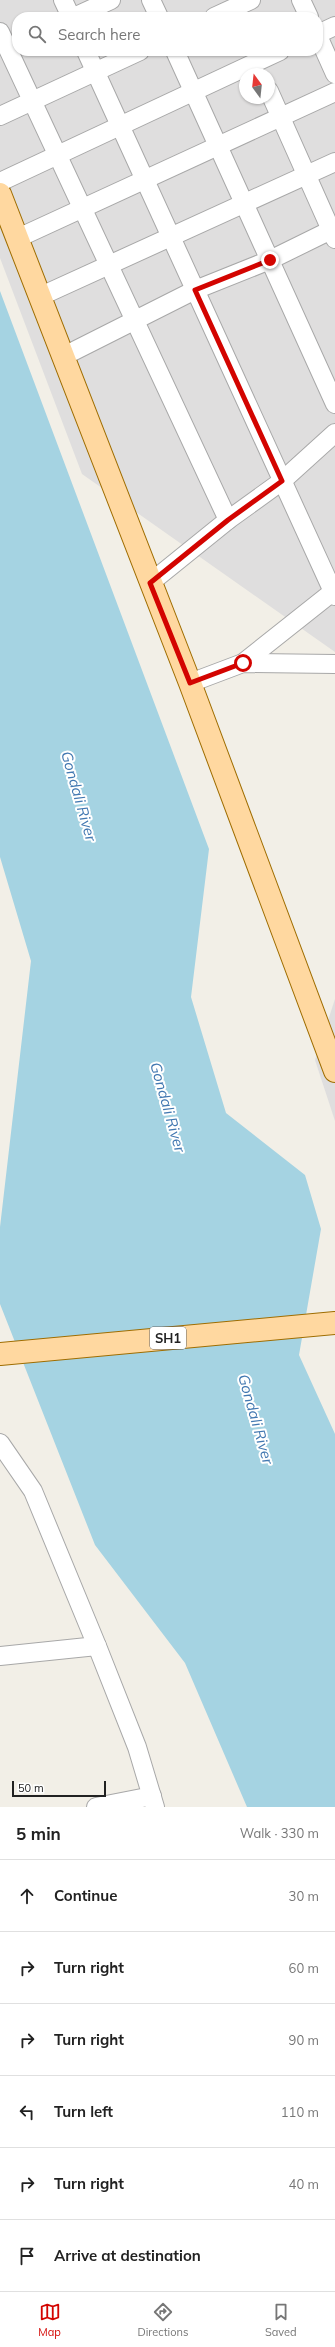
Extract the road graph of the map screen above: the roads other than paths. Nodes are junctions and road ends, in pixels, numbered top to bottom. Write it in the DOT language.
graph roads {
  1 [pos="63,0"];
  2 [pos="111,0"];
  3 [pos="151,0"];
  4 [pos="251,0"];
  5 [pos="301,0"];
  6 [pos="231,9"];
  7 [pos="69,12"];
  8 [pos="83,12"];
  9 [pos="157,12"];
  10 [pos="307,12"];
  11 [pos="335,26"];
  12 [pos="323,32"];
  13 [pos="6,44"];
  14 [pos="323,46"];
  15 [pos="88,56"];
  16 [pos="130,56"];
  17 [pos="177,56"];
  18 [pos="269,56"];
  19 [pos="256,62"];
  20 [pos="96,72"];
  21 [pos="335,74"];
  22 [pos="194,92"];
  23 [pos="335,92"];
  24 [pos="32,101"];
  25 [pos="275,104"];
  26 [pos="0,116"];
  27 [pos="281,117"];
  28 [pos="121,126"];
  29 [pos="219,147"];
  30 [pos="58,156"];
  31 [pos="335,162"];
  32 [pos="307,174"];
  33 [pos="146,179"];
  34 [pos="0,182"];
  35 [pos="0,194"];
  36 [pos="244,203"];
  37 [pos="82,208"];
  38 [pos="334,233"];
  39 [pos="172,236"];
  40 [pos="18,238"];
  41 [pos="270,260"];
  42 [pos="108,266"];
  43 [pos="195,290"];
  44 [pos="41,296"];
  45 [pos="133,320"];
  46 [pos="64,356"];
  47 [pos="335,404"];
  48 [pos="335,433"];
  49 [pos="282,481"];
  50 [pos="228,520"];
  51 [pos="150,583"];
  52 [pos="334,593"];
  53 [pos="243,663"];
  54 [pos="335,664"];
  55 [pos="190,683"];
  56 [pos="335,1071"];
  57 [pos="335,1323"];
  58 [pos="0,1354"];
  59 [pos="0,1443"];
  60 [pos="97,1646"];
  61 [pos="0,1656"];
  62 [pos="153,1801"];
  63 [pos="96,1807"];
  1 -- 7 [label="street"];
  2 -- 8 [label="street"];
  3 -- 9 [label="street"];
  4 -- 6 [label="street"];
  5 -- 10 [label="street"];
  11 -- 12 [label="street"];
  13 -- 24 [label="street"];
  14 -- 21 [label="street"];
  15 -- 20 [label="street"];
  16 -- 20 [label="street"];
  17 -- 22 [label="street"];
  18 -- 19 [label="street"];
  19 -- 22 [label="street"];
  20 -- 24 [label="street"];
  20 -- 28 [label="street"];
  22 -- 28 [label="street"];
  22 -- 29 [label="street"];
  23 -- 27 [label="street"];
  24 -- 26 [label="street"];
  24 -- 30 [label="street"];
  25 -- 27 [label="street"];
  27 -- 29 [label="street"];
  27 -- 32 [label="street"];
  28 -- 30 [label="street"];
  28 -- 33 [label="street"];
  29 -- 33 [label="street"];
  29 -- 36 [label="street"];
  30 -- 34 [label="street"];
  30 -- 37 [label="street"];
  31 -- 32 [label="street"];
  32 -- 36 [label="street"];
  32 -- 38 [label="street"];
  33 -- 37 [label="street"];
  33 -- 39 [label="street"];
  35 -- 40 [label="main road"];
  36 -- 39 [label="street"];
  36 -- 41 [label="street"];
  37 -- 40 [label="street"];
  37 -- 42 [label="street"];
  38 -- 41 [label="street"];
  39 -- 42 [label="street"];
  39 -- 43 [label="street"];
  40 -- 44 [label="main road"];
  41 -- 43 [label="street"];
  41 -- 47 [label="street"];
  42 -- 44 [label="street"];
  42 -- 45 [label="street"];
  43 -- 45 [label="street"];
  43 -- 49 [label="street"];
  44 -- 46 [label="main road"];
  45 -- 46 [label="street"];
  45 -- 50 [label="street"];
  46 -- 51 [label="main road"];
  48 -- 49 [label="street"];
  49 -- 50 [label="street"];
  49 -- 52 [label="street"];
  50 -- 51 [label="street"];
  51 -- 55 [label="main road"];
  52 -- 53 [label="street"];
  53 -- 54 [label="street"];
  53 -- 55 [label="street"];
  55 -- 56 [label="main road"];
  57 -- 58 [label="main road, SH1"];
  59 -- 60 [label="street"];
  60 -- 61 [label="street"];
  60 -- 62 [label="street"];
  62 -- 63 [label="street"];
}
